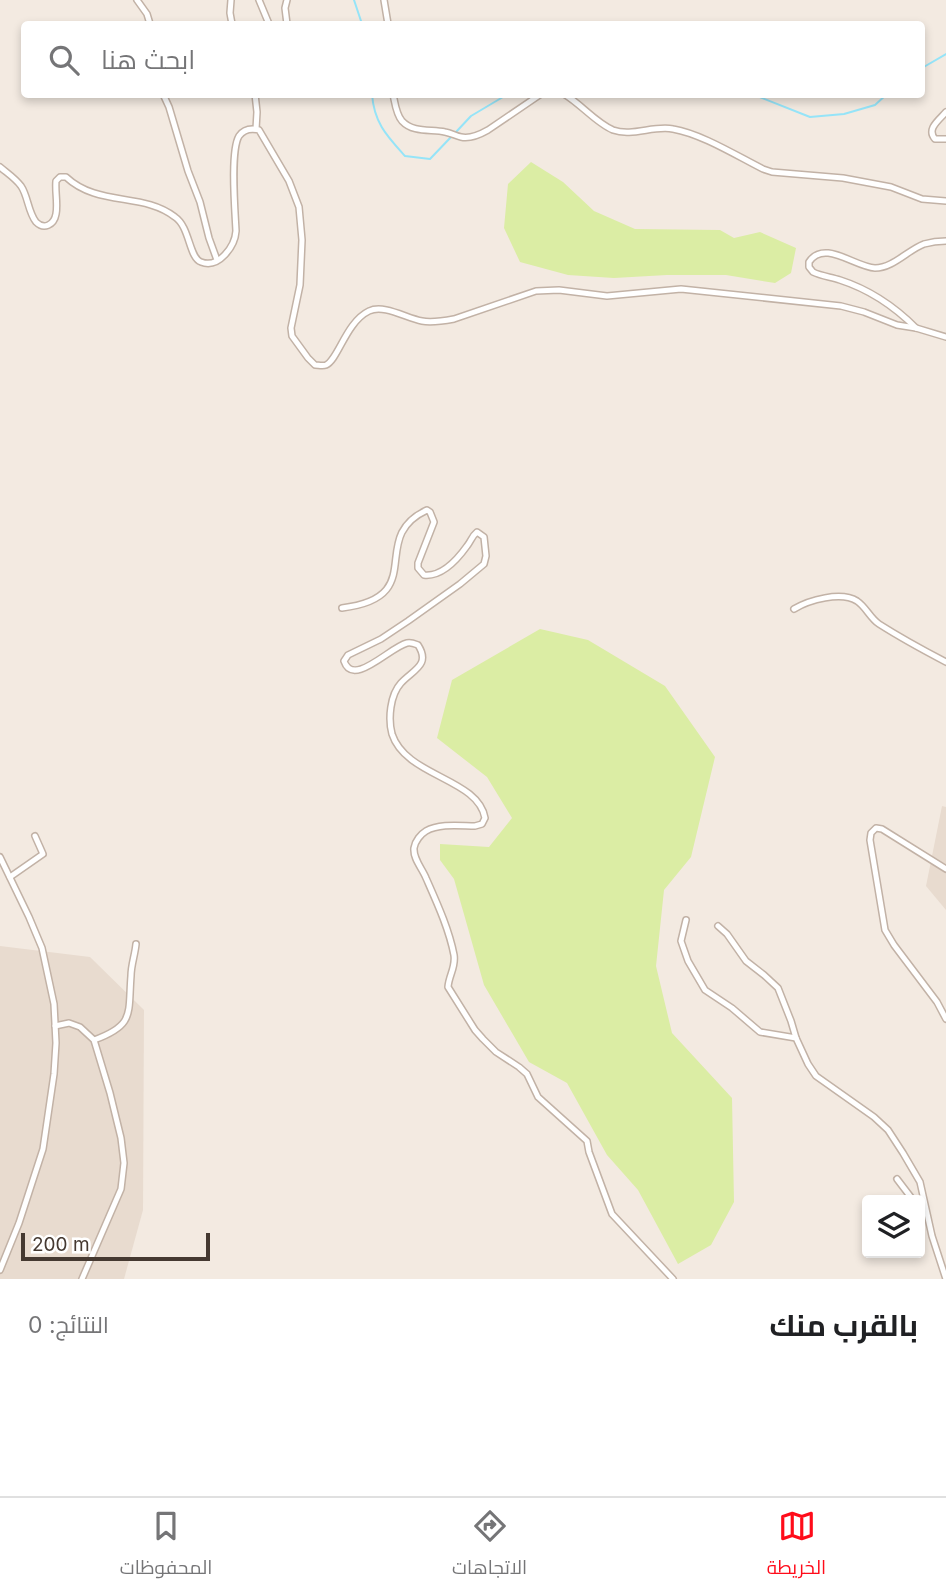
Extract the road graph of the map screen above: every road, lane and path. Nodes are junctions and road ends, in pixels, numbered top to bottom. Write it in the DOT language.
graph roads {
  1 [pos="137,0"];
  2 [pos="231,0"];
  3 [pos="259,0"];
  4 [pos="286,0"];
  5 [pos="384,0"];
  6 [pos="149,21"];
  7 [pos="231,21"];
  8 [pos="268,21"];
  9 [pos="287,21"];
  10 [pos="388,21"];
  11 [pos="165,98"];
  12 [pos="255,98"];
  13 [pos="394,98"];
  14 [pos="535,98"];
  15 [pos="569,98"];
  16 [pos="946,113"];
  17 [pos="256,129"];
  18 [pos="946,139"];
  19 [pos="0,167"];
  20 [pos="946,201"];
  21 [pos="946,241"];
  22 [pos="217,260"];
  23 [pos="916,328"];
  24 [pos="946,337"];
  25 [pos="342,608"];
  26 [pos="794,609"];
  27 [pos="946,662"];
  28 [pos="35,836"];
  29 [pos="0,857"];
  30 [pos="946,869"];
  31 [pos="10,877"];
  32 [pos="686,920"];
  33 [pos="718,926"];
  34 [pos="136,944"];
  35 [pos="946,1019"];
  36 [pos="55,1026"];
  37 [pos="796,1038"];
  38 [pos="94,1040"];
  39 [pos="897,1179"];
  40 [pos="909,1195"];
  41 [pos="925,1215"];
  42 [pos="928,1219"];
  43 [pos="0,1270"];
  44 [pos="82,1279"];
  45 [pos="673,1279"];
  46 [pos="946,1279"];
  1 -- 6 [label="street"];
  2 -- 7 [label="street"];
  3 -- 8 [label="street"];
  4 -- 9 [label="street"];
  5 -- 10 [label="street"];
  11 -- 22 [label="street"];
  12 -- 17 [label="street"];
  13 -- 14 [label="street"];
  15 -- 20 [label="street"];
  16 -- 18 [label="street"];
  17 -- 22 [label="street"];
  17 -- 23 [label="street"];
  19 -- 22 [label="street"];
  21 -- 23 [label="street"];
  23 -- 24 [label="street"];
  25 -- 45 [label="street"];
  26 -- 27 [label="street"];
  28 -- 31 [label="street"];
  29 -- 31 [label="street"];
  30 -- 35 [label="street"];
  31 -- 36 [label="street"];
  32 -- 37 [label="street"];
  33 -- 37 [label="street"];
  34 -- 38 [label="street"];
  36 -- 38 [label="street"];
  36 -- 43 [label="street"];
  37 -- 42 [label="street"];
  38 -- 44 [label="street"];
  39 -- 40 [label="street"];
  41 -- 42 [label="street"];
  42 -- 46 [label="street"];
}
